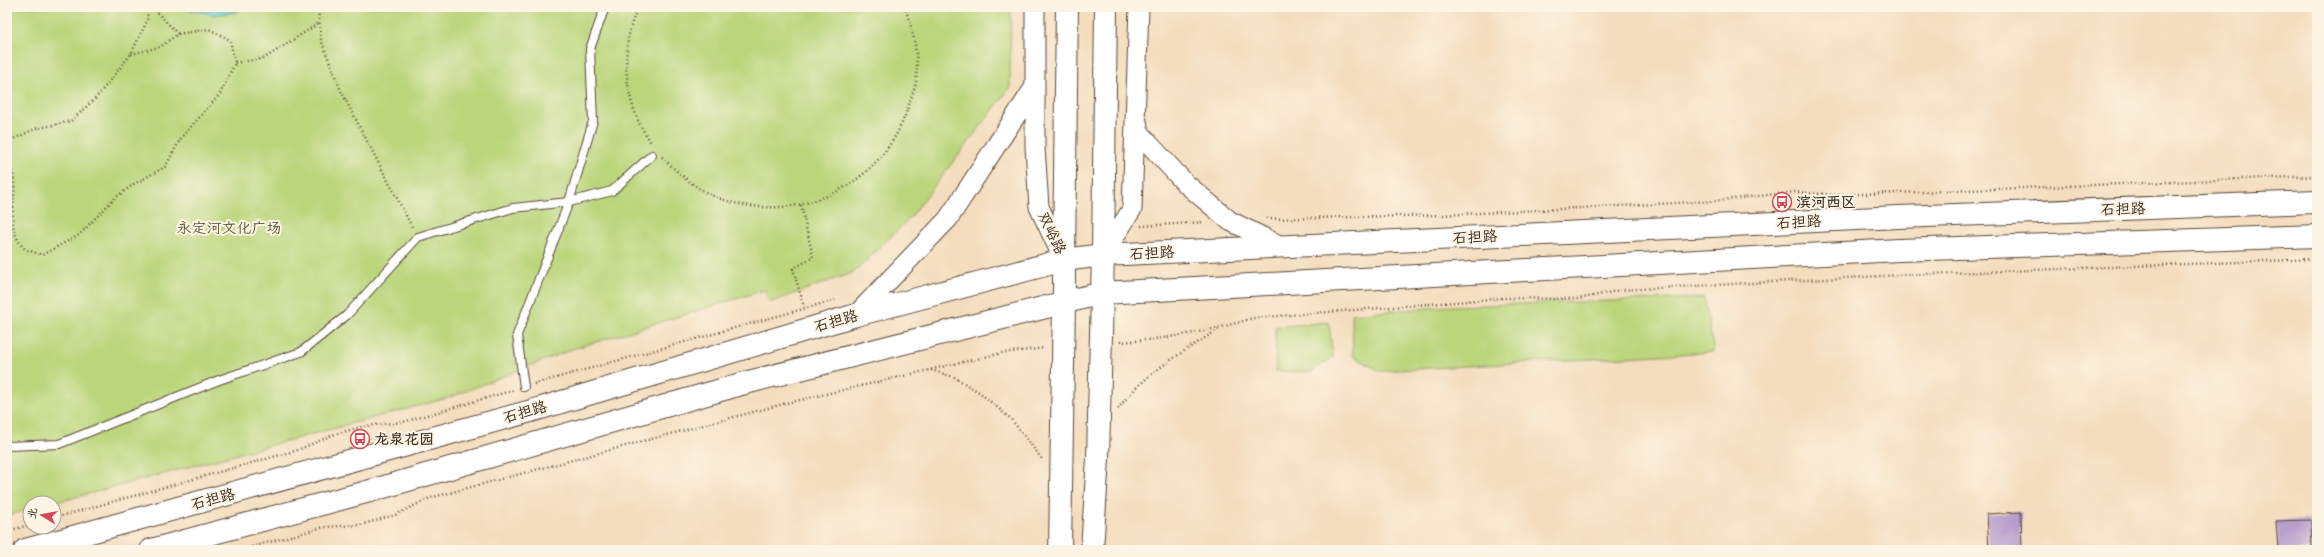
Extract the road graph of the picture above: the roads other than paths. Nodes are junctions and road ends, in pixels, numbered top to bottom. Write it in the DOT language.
graph roads {
  1 [pos="605,7"];
  2 [pos="1035,7"];
  3 [pos="1067,7"];
  4 [pos="1106,7"];
  5 [pos="1139,7"];
  6 [pos="1034,88"];
  7 [pos="1135,112"];
  8 [pos="654,152"];
  9 [pos="568,202"];
  10 [pos="2317,202"];
  11 [pos="2317,236"];
  12 [pos="1282,246"];
  13 [pos="1104,255"];
  14 [pos="1064,260"];
  15 [pos="1102,293"];
  16 [pos="1064,302"];
  17 [pos="856,315"];
  18 [pos="524,387"];
  19 [pos="7,446"];
  20 [pos="25,550"];
  21 [pos="151,550"];
  22 [pos="1060,550"];
  23 [pos="1092,550"];
  1 -- 9 [label="lane"];
  2 -- 6 [label="street, 双峪路"];
  3 -- 14 [label="main road, 双峪路"];
  4 -- 13 [label="main road"];
  5 -- 7 [label="street"];
  6 -- 14 [label="street, 双峪路"];
  6 -- 17 [label="street"];
  7 -- 12 [label="street"];
  7 -- 13 [label="street"];
  8 -- 9 [label="lane"];
  9 -- 18 [label="lane"];
  9 -- 19 [label="lane"];
  10 -- 12 [label="main road, 石担路"];
  11 -- 15 [label="main road"];
  12 -- 13 [label="main road, 石担路"];
  13 -- 14 [label="main road, 石担路"];
  13 -- 15 [label="main road"];
  14 -- 16 [label="main road"];
  14 -- 17 [label="main road, 石担路"];
  15 -- 16 [label="main road"];
  15 -- 23 [label="main road"];
  16 -- 21 [label="main road"];
  16 -- 22 [label="main road"];
  17 -- 20 [label="main road, 石担路"];
}
